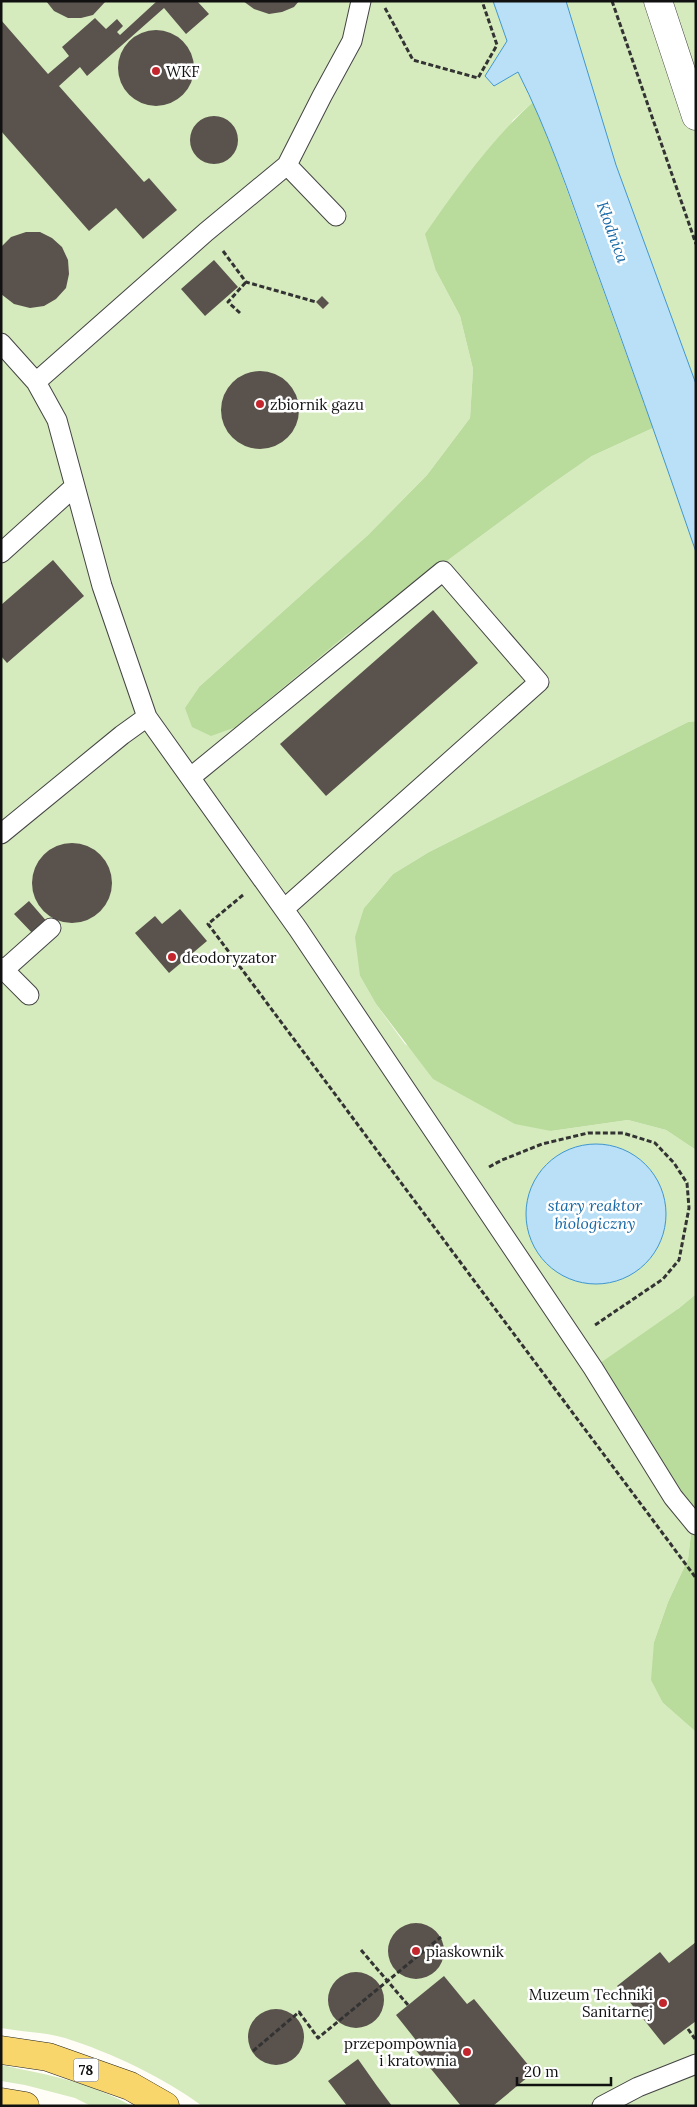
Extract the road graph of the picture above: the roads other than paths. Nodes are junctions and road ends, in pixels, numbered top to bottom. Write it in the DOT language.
graph roads {
  1 [pos="361,1"];
  2 [pos="658,1"];
  3 [pos="696,116"];
  4 [pos="287,164"];
  5 [pos="336,216"];
  6 [pos="1,343"];
  7 [pos="36,382"];
  8 [pos="74,486"];
  9 [pos="1,553"];
  10 [pos="147,717"];
  11 [pos="191,777"];
  12 [pos="1,834"];
  13 [pos="284,909"];
  14 [pos="51,928"];
  15 [pos="2,968"];
  16 [pos="28,995"];
  17 [pos="696,1525"];
  18 [pos="1,2050"];
  19 [pos="696,2064"];
  20 [pos="1,2102"];
  21 [pos="25,2106"];
  22 [pos="165,2106"];
  23 [pos="602,2106"];
  1 -- 4 [label="lane"];
  2 -- 3 [label="street"];
  4 -- 5 [label="lane"];
  4 -- 7 [label="lane"];
  6 -- 7 [label="lane"];
  7 -- 8 [label="lane"];
  8 -- 9 [label="lane"];
  8 -- 10 [label="lane"];
  10 -- 11 [label="lane"];
  10 -- 12 [label="lane"];
  11 -- 13 [label="lane"];
  11 -- 13 [label="lane"];
  13 -- 17 [label="lane"];
  14 -- 15 [label="lane"];
  15 -- 16 [label="lane"];
  18 -- 22 [label="main road, 78"];
  19 -- 23 [label="lane"];
  20 -- 21 [label="main road"];
}
